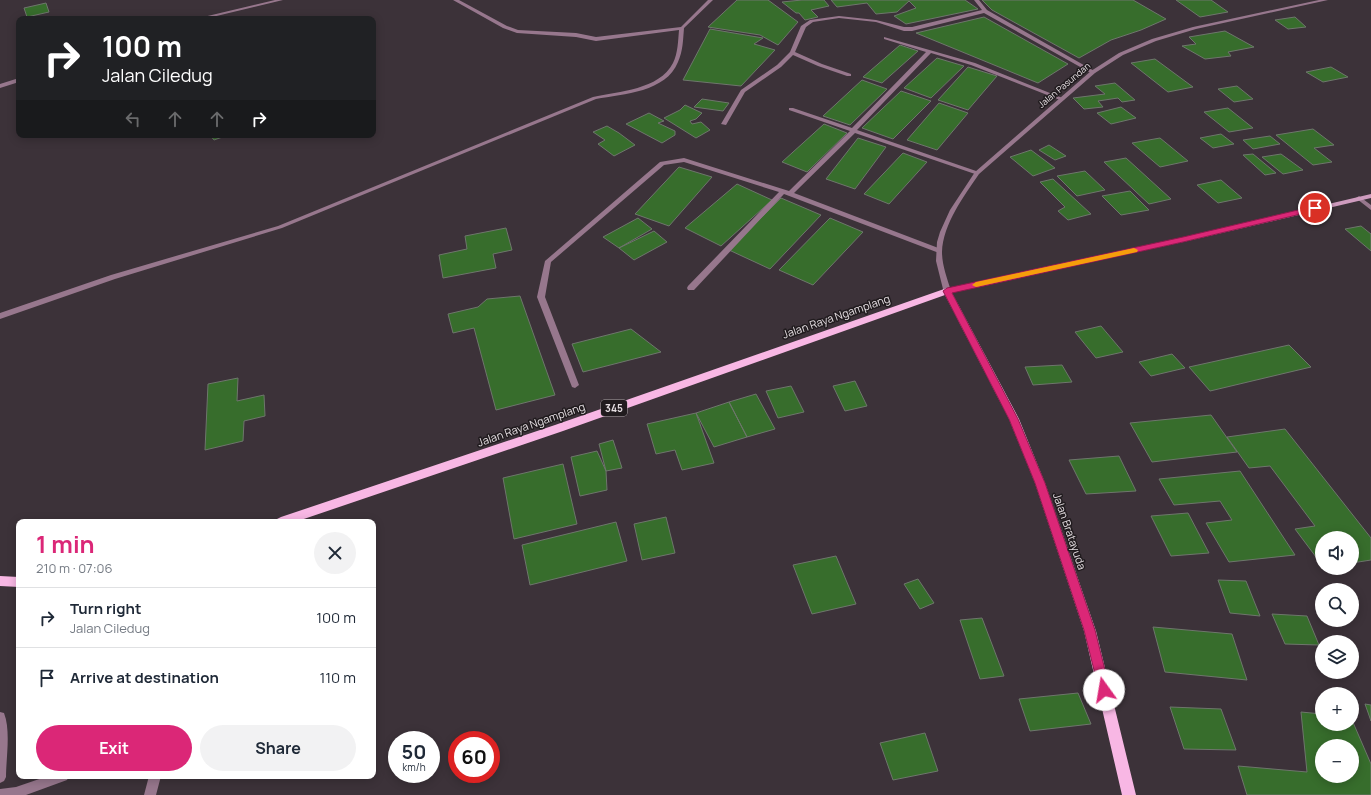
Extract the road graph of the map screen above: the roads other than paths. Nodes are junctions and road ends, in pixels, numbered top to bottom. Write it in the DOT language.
graph roads {
  1 [pos="281,0"];
  2 [pos="455,0"];
  3 [pos="711,0"];
  4 [pos="976,0"];
  5 [pos="1326,0"];
  6 [pos="985,11"];
  7 [pos="211,16"];
  8 [pos="682,28"];
  9 [pos="886,38"];
  10 [pos="930,51"];
  11 [pos="792,53"];
  12 [pos="1093,72"];
  13 [pos="849,75"];
  14 [pos="16,81"];
  15 [pos="0,86"];
  16 [pos="1062,99"];
  17 [pos="791,109"];
  18 [pos="724,124"];
  19 [pos="853,131"];
  20 [pos="977,173"];
  21 [pos="786,192"];
  22 [pos="1371,196"];
  23 [pos="1359,198"];
  24 [pos="1371,208"];
  25 [pos="938,251"];
  26 [pos="691,288"];
  27 [pos="947,291"];
  28 [pos="0,316"];
  29 [pos="574,385"];
  30 [pos="289,519"];
  31 [pos="0,581"];
  32 [pos="16,582"];
  33 [pos="0,717"];
  34 [pos="0,777"];
  35 [pos="54,779"];
  36 [pos="153,779"];
  37 [pos="0,795"];
  38 [pos="150,795"];
  39 [pos="1129,795"];
  1 -- 7 [label="street"];
  2 -- 8 [label="street"];
  3 -- 8 [label="street"];
  4 -- 6 [label="street"];
  5 -- 12 [label="street, Jalan Pasundan"];
  6 -- 11 [label="street"];
  6 -- 12 [label="street"];
  8 -- 28 [label="street"];
  9 -- 10 [label="street"];
  10 -- 16 [label="street"];
  10 -- 19 [label="street"];
  11 -- 13 [label="street"];
  11 -- 18 [label="street"];
  12 -- 16 [label="street, Jalan Pasundan"];
  14 -- 15 [label="street"];
  16 -- 20 [label="street, Jalan Pasundan"];
  17 -- 19 [label="street"];
  19 -- 20 [label="street"];
  19 -- 21 [label="street"];
  20 -- 25 [label="street, Jalan Pasundan"];
  21 -- 25 [label="street"];
  21 -- 26 [label="street"];
  21 -- 29 [label="street"];
  22 -- 23 [label="main road"];
  23 -- 24 [label="street"];
  23 -- 27 [label="main road"];
  25 -- 27 [label="street, Jalan Pasundan"];
  27 -- 30 [label="main road, Jalan Raya Ngamplang / 345"];
  27 -- 39 [label="main road, Jalan Bratayuda"];
  31 -- 32 [label="main road"];
  33 -- 34 [label="street"];
  35 -- 37 [label="street"];
  36 -- 38 [label="street"];
}
